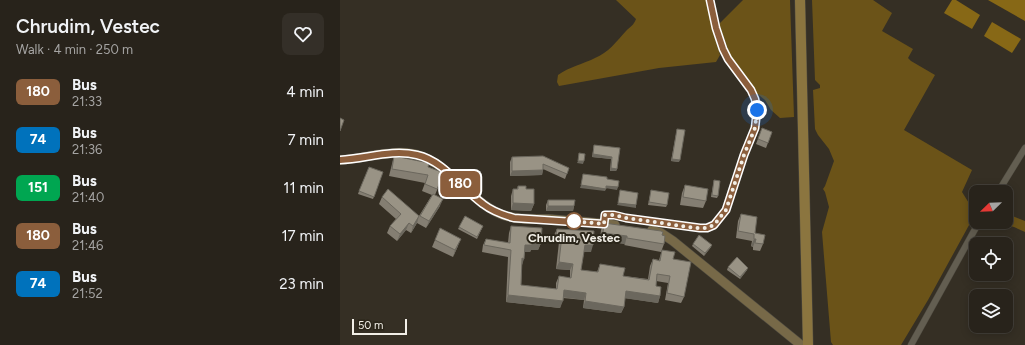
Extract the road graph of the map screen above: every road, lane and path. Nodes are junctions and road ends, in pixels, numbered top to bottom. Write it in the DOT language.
graph roads {
  1 [pos="710,0"];
  2 [pos="800,0"];
  3 [pos="1025,148"];
  4 [pos="340,160"];
  5 [pos="1002,185"];
  6 [pos="604,224"];
  7 [pos="975,229"];
  8 [pos="801,345"];
  9 [pos="808,345"];
  10 [pos="911,345"];
  1 -- 6 [label="street"];
  2 -- 9 [label="main road"];
  3 -- 5 [label="street"];
  4 -- 6 [label="street"];
  6 -- 8 [label="street"];
  7 -- 10 [label="street"];
}
